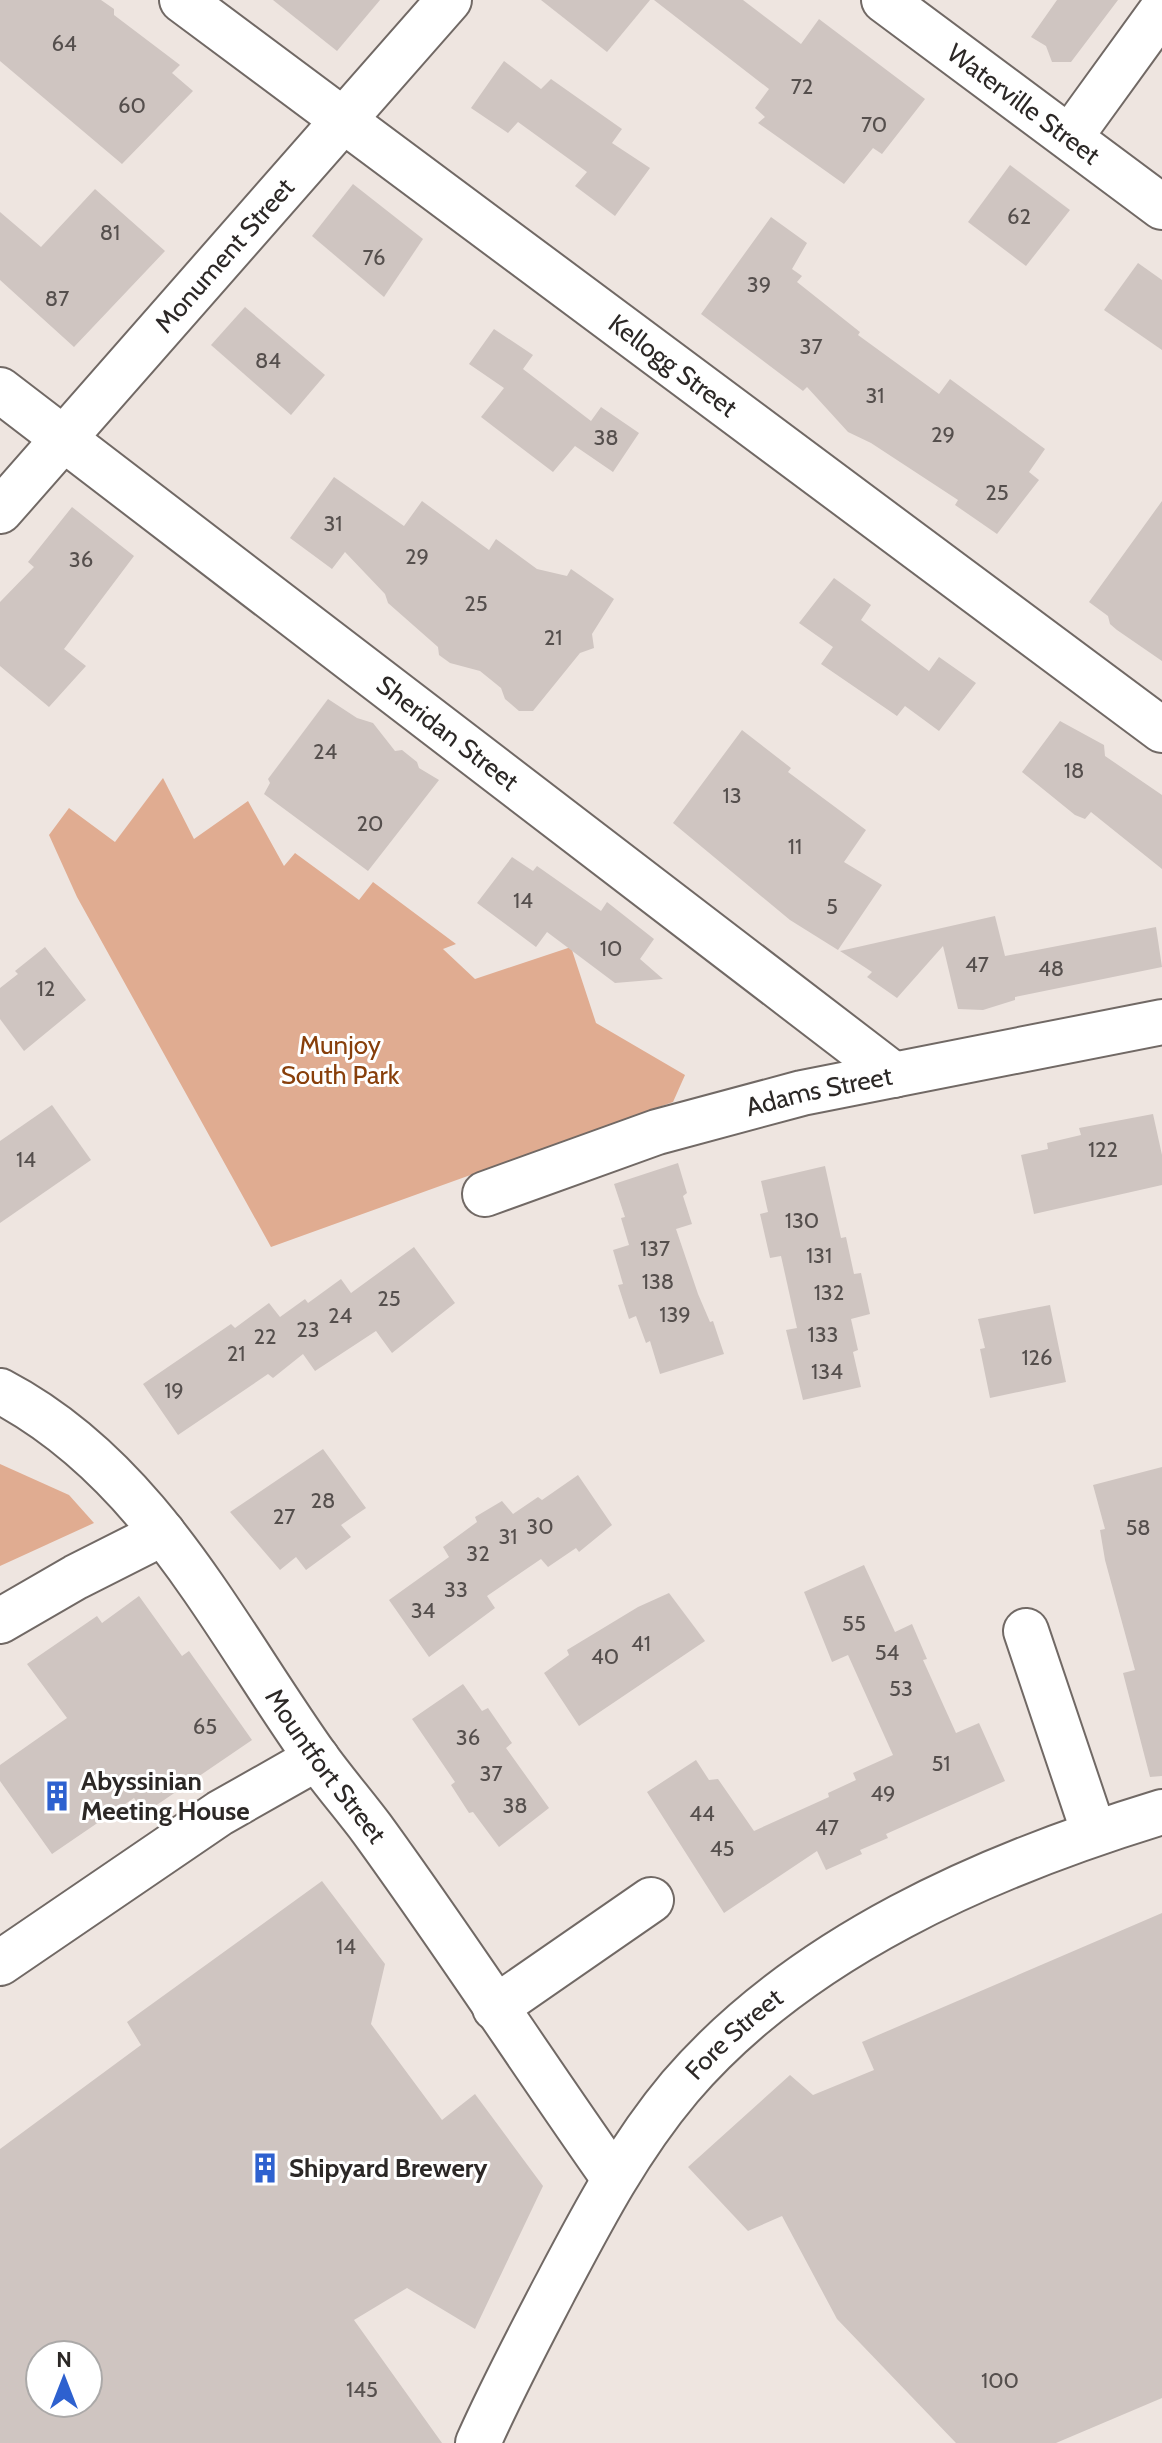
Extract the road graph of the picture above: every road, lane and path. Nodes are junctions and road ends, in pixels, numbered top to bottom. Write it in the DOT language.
graph roads {
  1 [pos="182,0"];
  2 [pos="449,0"];
  3 [pos="884,0"];
  4 [pos="1162,10"];
  5 [pos="345,121"];
  6 [pos="1070,137"];
  7 [pos="1162,207"];
  8 [pos="0,390"];
  9 [pos="64,438"];
  10 [pos="0,511"];
  11 [pos="1162,730"];
  12 [pos="1162,1022"];
  13 [pos="894,1075"];
  14 [pos="485,1194"];
  15 [pos="0,1391"];
  16 [pos="163,1533"];
  17 [pos="0,1621"];
  18 [pos="1026,1631"];
  19 [pos="317,1758"];
  20 [pos="1162,1812"];
  21 [pos="1094,1833"];
  22 [pos="651,1900"];
  23 [pos="0,1963"];
  24 [pos="495,2008"];
  25 [pos="613,2177"];
  26 [pos="478,2443"];
  1 -- 5 [label="street, Kellogg Street"];
  2 -- 5 [label="street, Monument Street"];
  3 -- 6 [label="street, Waterville Street"];
  4 -- 6 [label="street"];
  5 -- 9 [label="street, Monument Street"];
  5 -- 11 [label="street, Kellogg Street"];
  6 -- 7 [label="street, Waterville Street"];
  8 -- 9 [label="street, Sheridan Street"];
  9 -- 10 [label="street, Monument Street"];
  9 -- 13 [label="street, Sheridan Street"];
  12 -- 13 [label="street, Adams Street"];
  13 -- 14 [label="street, Adams Street"];
  15 -- 16 [label="street, Mountfort Street"];
  16 -- 17 [label="street"];
  16 -- 19 [label="street, Mountfort Street"];
  18 -- 21 [label="street"];
  19 -- 23 [label="street"];
  19 -- 24 [label="street, Mountfort Street"];
  20 -- 21 [label="street, Fore Street"];
  21 -- 25 [label="street, Fore Street"];
  22 -- 24 [label="street"];
  24 -- 25 [label="street, Mountfort Street"];
  25 -- 26 [label="street, Fore Street"];
}
